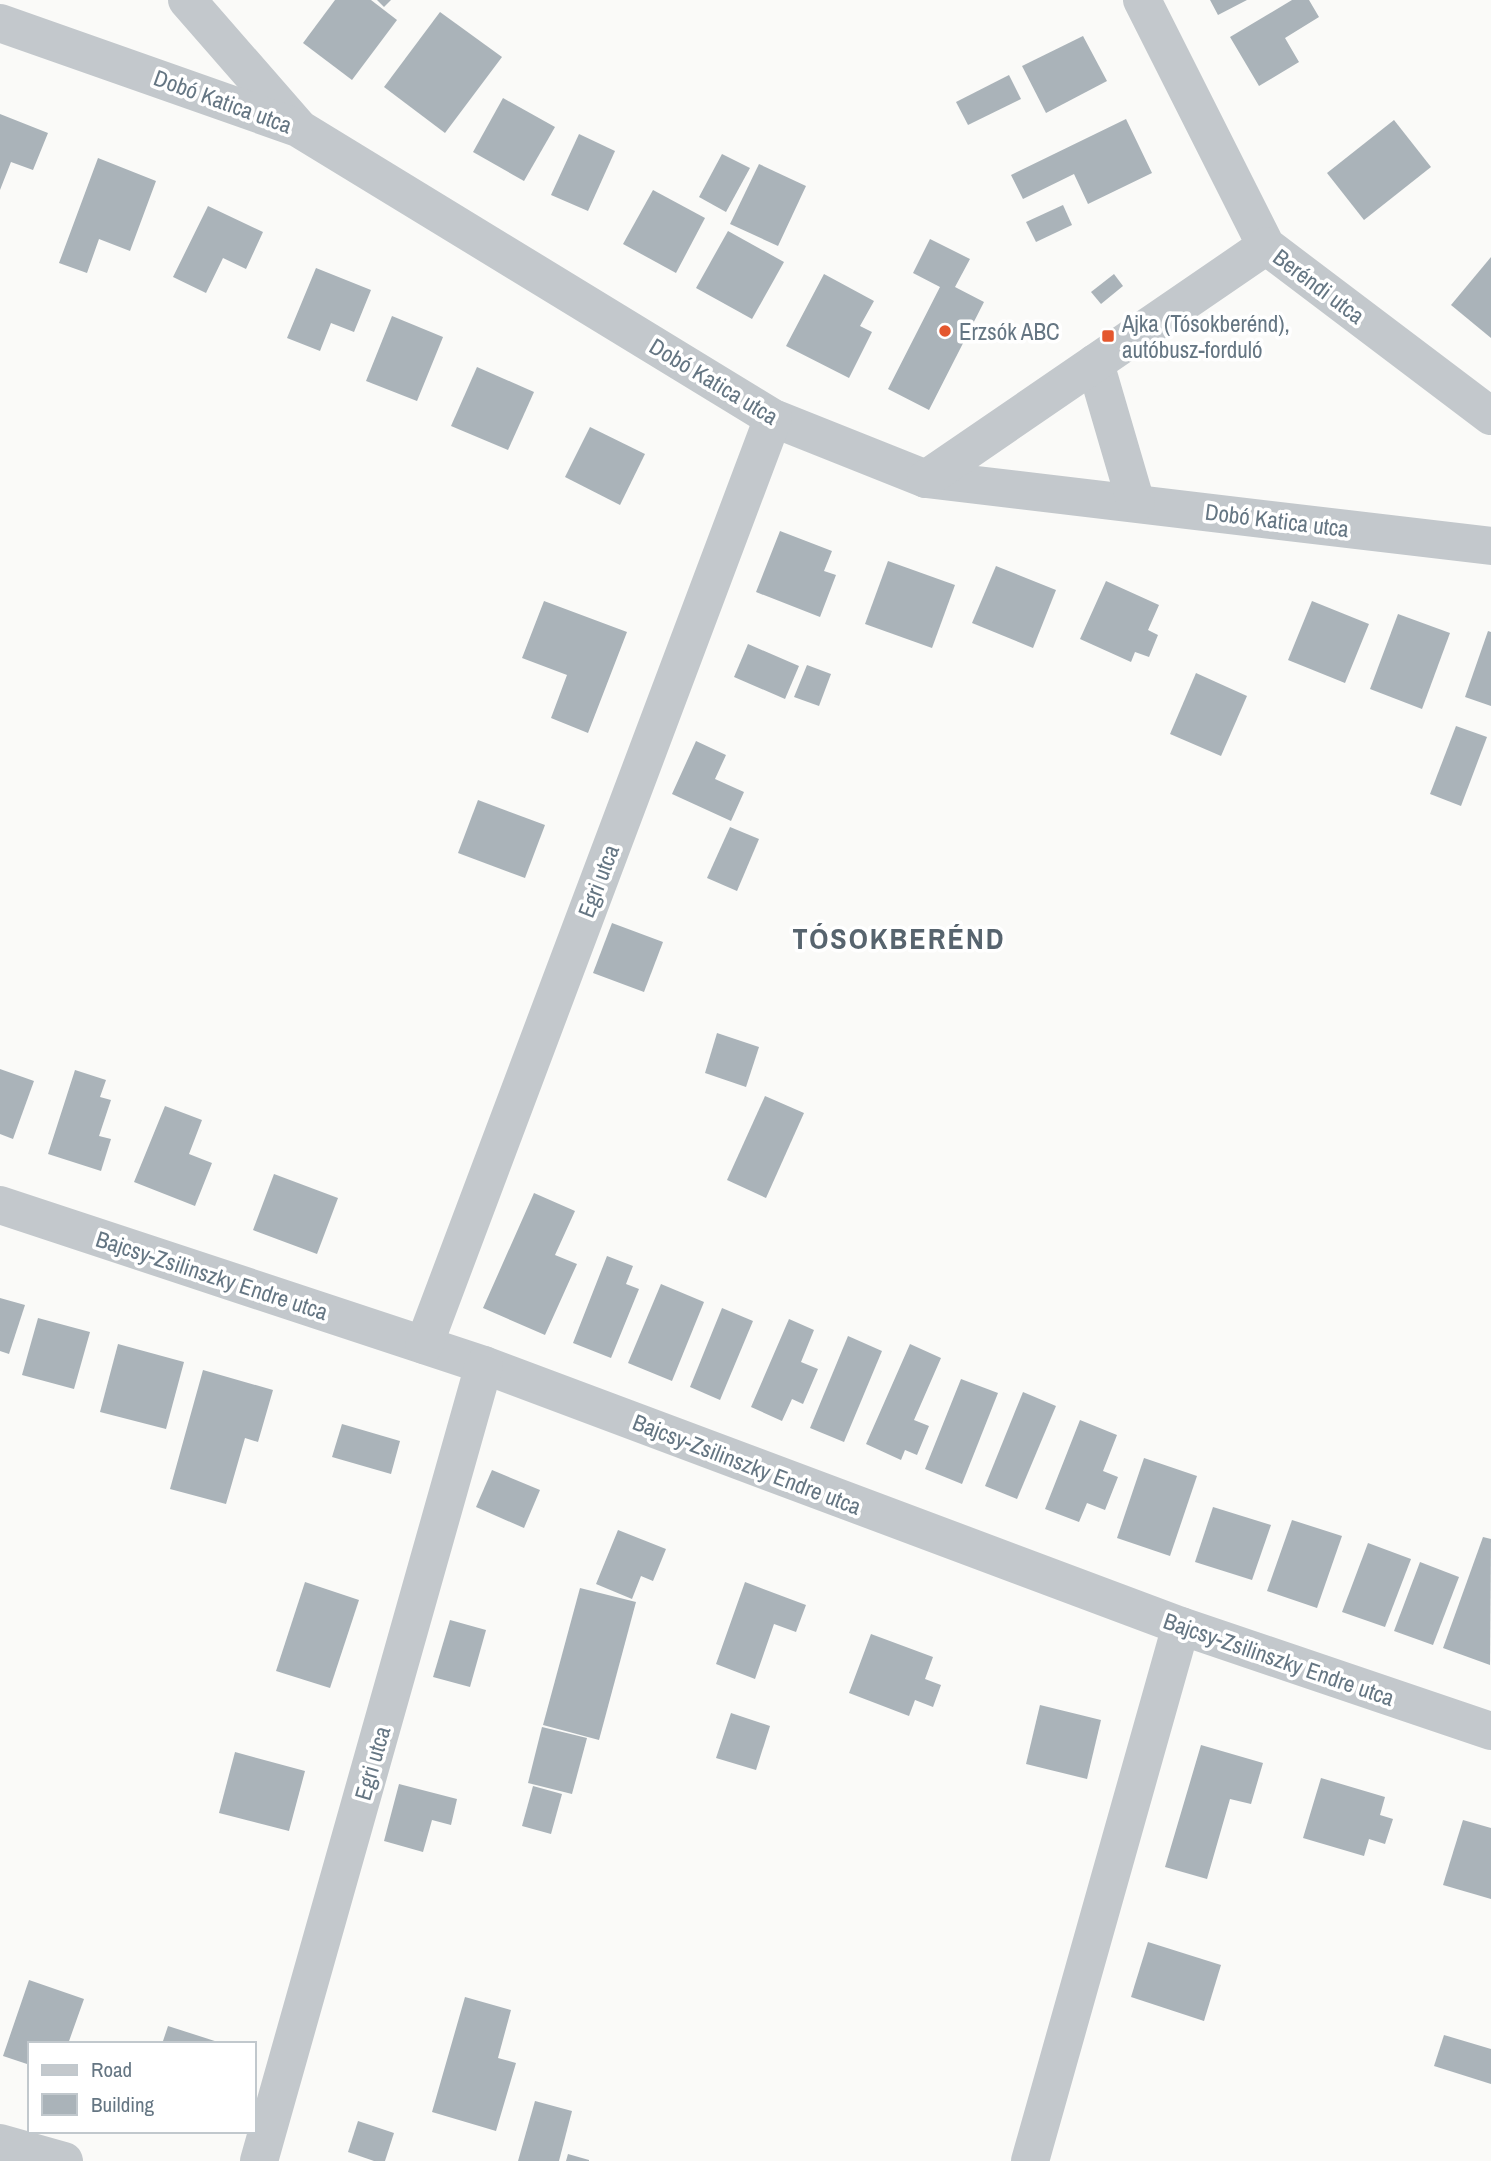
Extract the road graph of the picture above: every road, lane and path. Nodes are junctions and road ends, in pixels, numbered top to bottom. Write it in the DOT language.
graph roads {
  1 [pos="187,0"];
  2 [pos="1142,0"];
  3 [pos="0,23"];
  4 [pos="298,128"];
  5 [pos="1266,246"];
  6 [pos="1095,363"];
  7 [pos="1491,416"];
  8 [pos="773,418"];
  9 [pos="926,479"];
  10 [pos="1136,503"];
  11 [pos="1491,546"];
  12 [pos="0,1205"];
  13 [pos="424,1345"];
  14 [pos="484,1365"];
  15 [pos="1181,1626"];
  16 [pos="1491,1731"];
  17 [pos="0,2143"];
  18 [pos="64,2161"];
  19 [pos="259,2161"];
  20 [pos="1030,2161"];
  1 -- 4 [label="street"];
  2 -- 5 [label="street, Beréndi utca"];
  3 -- 4 [label="street, Dobó Katica utca"];
  4 -- 8 [label="street, Dobó Katica utca"];
  5 -- 6 [label="street"];
  5 -- 7 [label="street, Beréndi utca"];
  6 -- 9 [label="street"];
  6 -- 10 [label="street"];
  8 -- 9 [label="street, Dobó Katica utca"];
  8 -- 13 [label="street, Egri utca"];
  9 -- 10 [label="street, Dobó Katica utca"];
  10 -- 11 [label="street, Dobó Katica utca"];
  12 -- 13 [label="street, Bajcsy-Zsilinszky Endre utca"];
  13 -- 14 [label="street, Bajcsy-Zsilinszky Endre utca"];
  14 -- 15 [label="street, Bajcsy-Zsilinszky Endre utca"];
  14 -- 19 [label="street, Egri utca"];
  15 -- 16 [label="street, Bajcsy-Zsilinszky Endre utca"];
  15 -- 20 [label="street"];
  17 -- 18 [label="street"];
}
